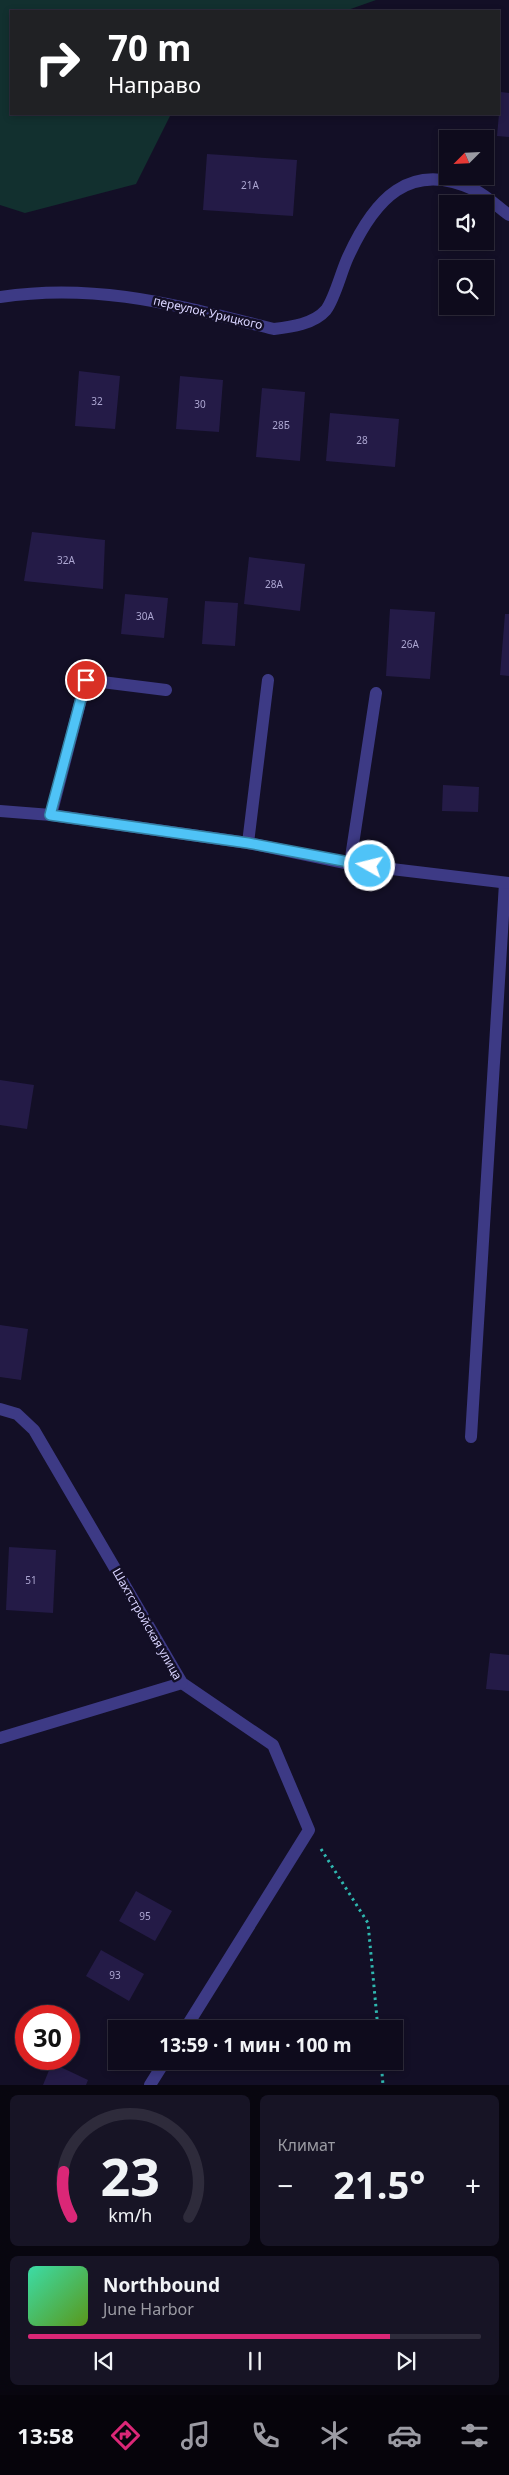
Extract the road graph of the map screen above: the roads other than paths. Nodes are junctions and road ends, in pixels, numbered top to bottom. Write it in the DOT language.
graph roads {
  1 [pos="509,215"];
  2 [pos="0,297"];
  3 [pos="268,680"];
  4 [pos="166,690"];
  5 [pos="376,693"];
  6 [pos="0,811"];
  7 [pos="50,815"];
  8 [pos="248,843"];
  9 [pos="350,864"];
  10 [pos="507,883"];
  11 [pos="0,1409"];
  12 [pos="471,1436"];
  13 [pos="182,1683"];
  14 [pos="0,1738"];
  15 [pos="191,2020"];
  16 [pos="159,2070"];
  17 [pos="150,2085"];
  1 -- 2 [label="street, переулок Урицкого"];
  3 -- 8 [label="street"];
  4 -- 7 [label="street"];
  5 -- 9 [label="street"];
  6 -- 7 [label="street"];
  7 -- 8 [label="street"];
  8 -- 9 [label="street"];
  9 -- 10 [label="street"];
  10 -- 12 [label="street"];
  11 -- 13 [label="street, Шахтстройская улица"];
  13 -- 14 [label="street"];
  13 -- 15 [label="street, Шахтстройская улица"];
  16 -- 17 [label="street"];
}
